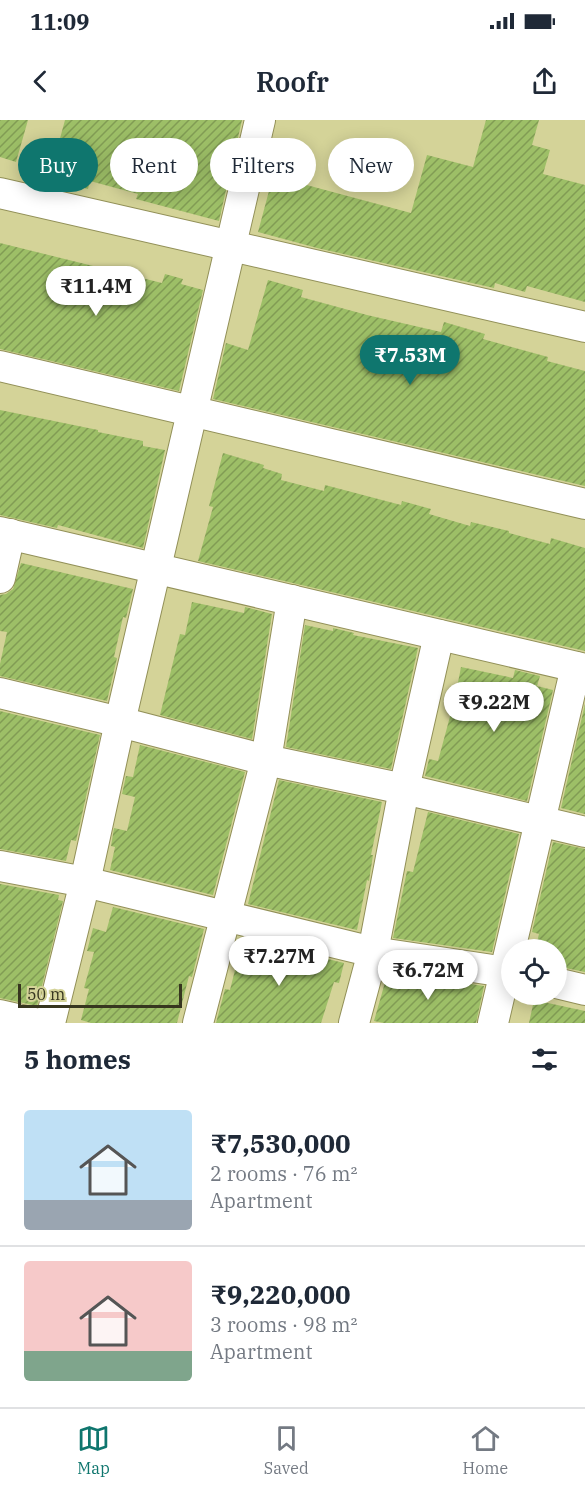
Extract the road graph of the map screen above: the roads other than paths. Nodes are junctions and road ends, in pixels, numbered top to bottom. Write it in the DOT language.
graph roads {
  1 [pos="260,120"];
  2 [pos="0,193"];
  3 [pos="231,246"];
  4 [pos="585,327"];
  5 [pos="0,366"];
  6 [pos="192,412"];
  7 [pos="585,504"];
  8 [pos="5,533"];
  9 [pos="156,568"];
  10 [pos="0,578"];
  11 [pos="291,600"];
  12 [pos="439,635"];
  13 [pos="580,668"];
  14 [pos="0,693"];
  15 [pos="120,722"];
  16 [pos="266,760"];
  17 [pos="404,789"];
  18 [pos="540,821"];
  19 [pos="585,832"];
  20 [pos="0,866"];
  21 [pos="85,882"];
  22 [pos="226,916"];
  23 [pos="515,939"];
  24 [pos="374,952"];
  25 [pos="501,971"];
  26 [pos="567,986"];
  27 [pos="585,990"];
  28 [pos="501,998"];
  29 [pos="0,1015"];
  30 [pos="35,1023"];
  31 [pos="50,1023"];
  32 [pos="198,1023"];
  33 [pos="354,1023"];
  34 [pos="494,1023"];
  1 -- 3 [label="street"];
  2 -- 3 [label="street"];
  3 -- 4 [label="street"];
  3 -- 6 [label="street"];
  5 -- 6 [label="street"];
  6 -- 7 [label="street"];
  6 -- 9 [label="street"];
  8 -- 9 [label="street"];
  8 -- 10 [label="street"];
  9 -- 11 [label="street"];
  9 -- 15 [label="street"];
  11 -- 12 [label="street"];
  11 -- 16 [label="street"];
  12 -- 13 [label="street"];
  12 -- 17 [label="street"];
  13 -- 18 [label="street"];
  14 -- 15 [label="street"];
  15 -- 16 [label="street"];
  15 -- 21 [label="street"];
  16 -- 17 [label="street"];
  16 -- 22 [label="street"];
  17 -- 18 [label="street"];
  17 -- 24 [label="street"];
  18 -- 19 [label="street"];
  18 -- 23 [label="street"];
  20 -- 21 [label="street"];
  21 -- 22 [label="street"];
  21 -- 31 [label="street"];
  22 -- 24 [label="street"];
  22 -- 32 [label="street"];
  24 -- 25 [label="street"];
  24 -- 33 [label="street"];
  26 -- 27 [label="street"];
  28 -- 34 [label="street"];
  29 -- 30 [label="street"];
}
